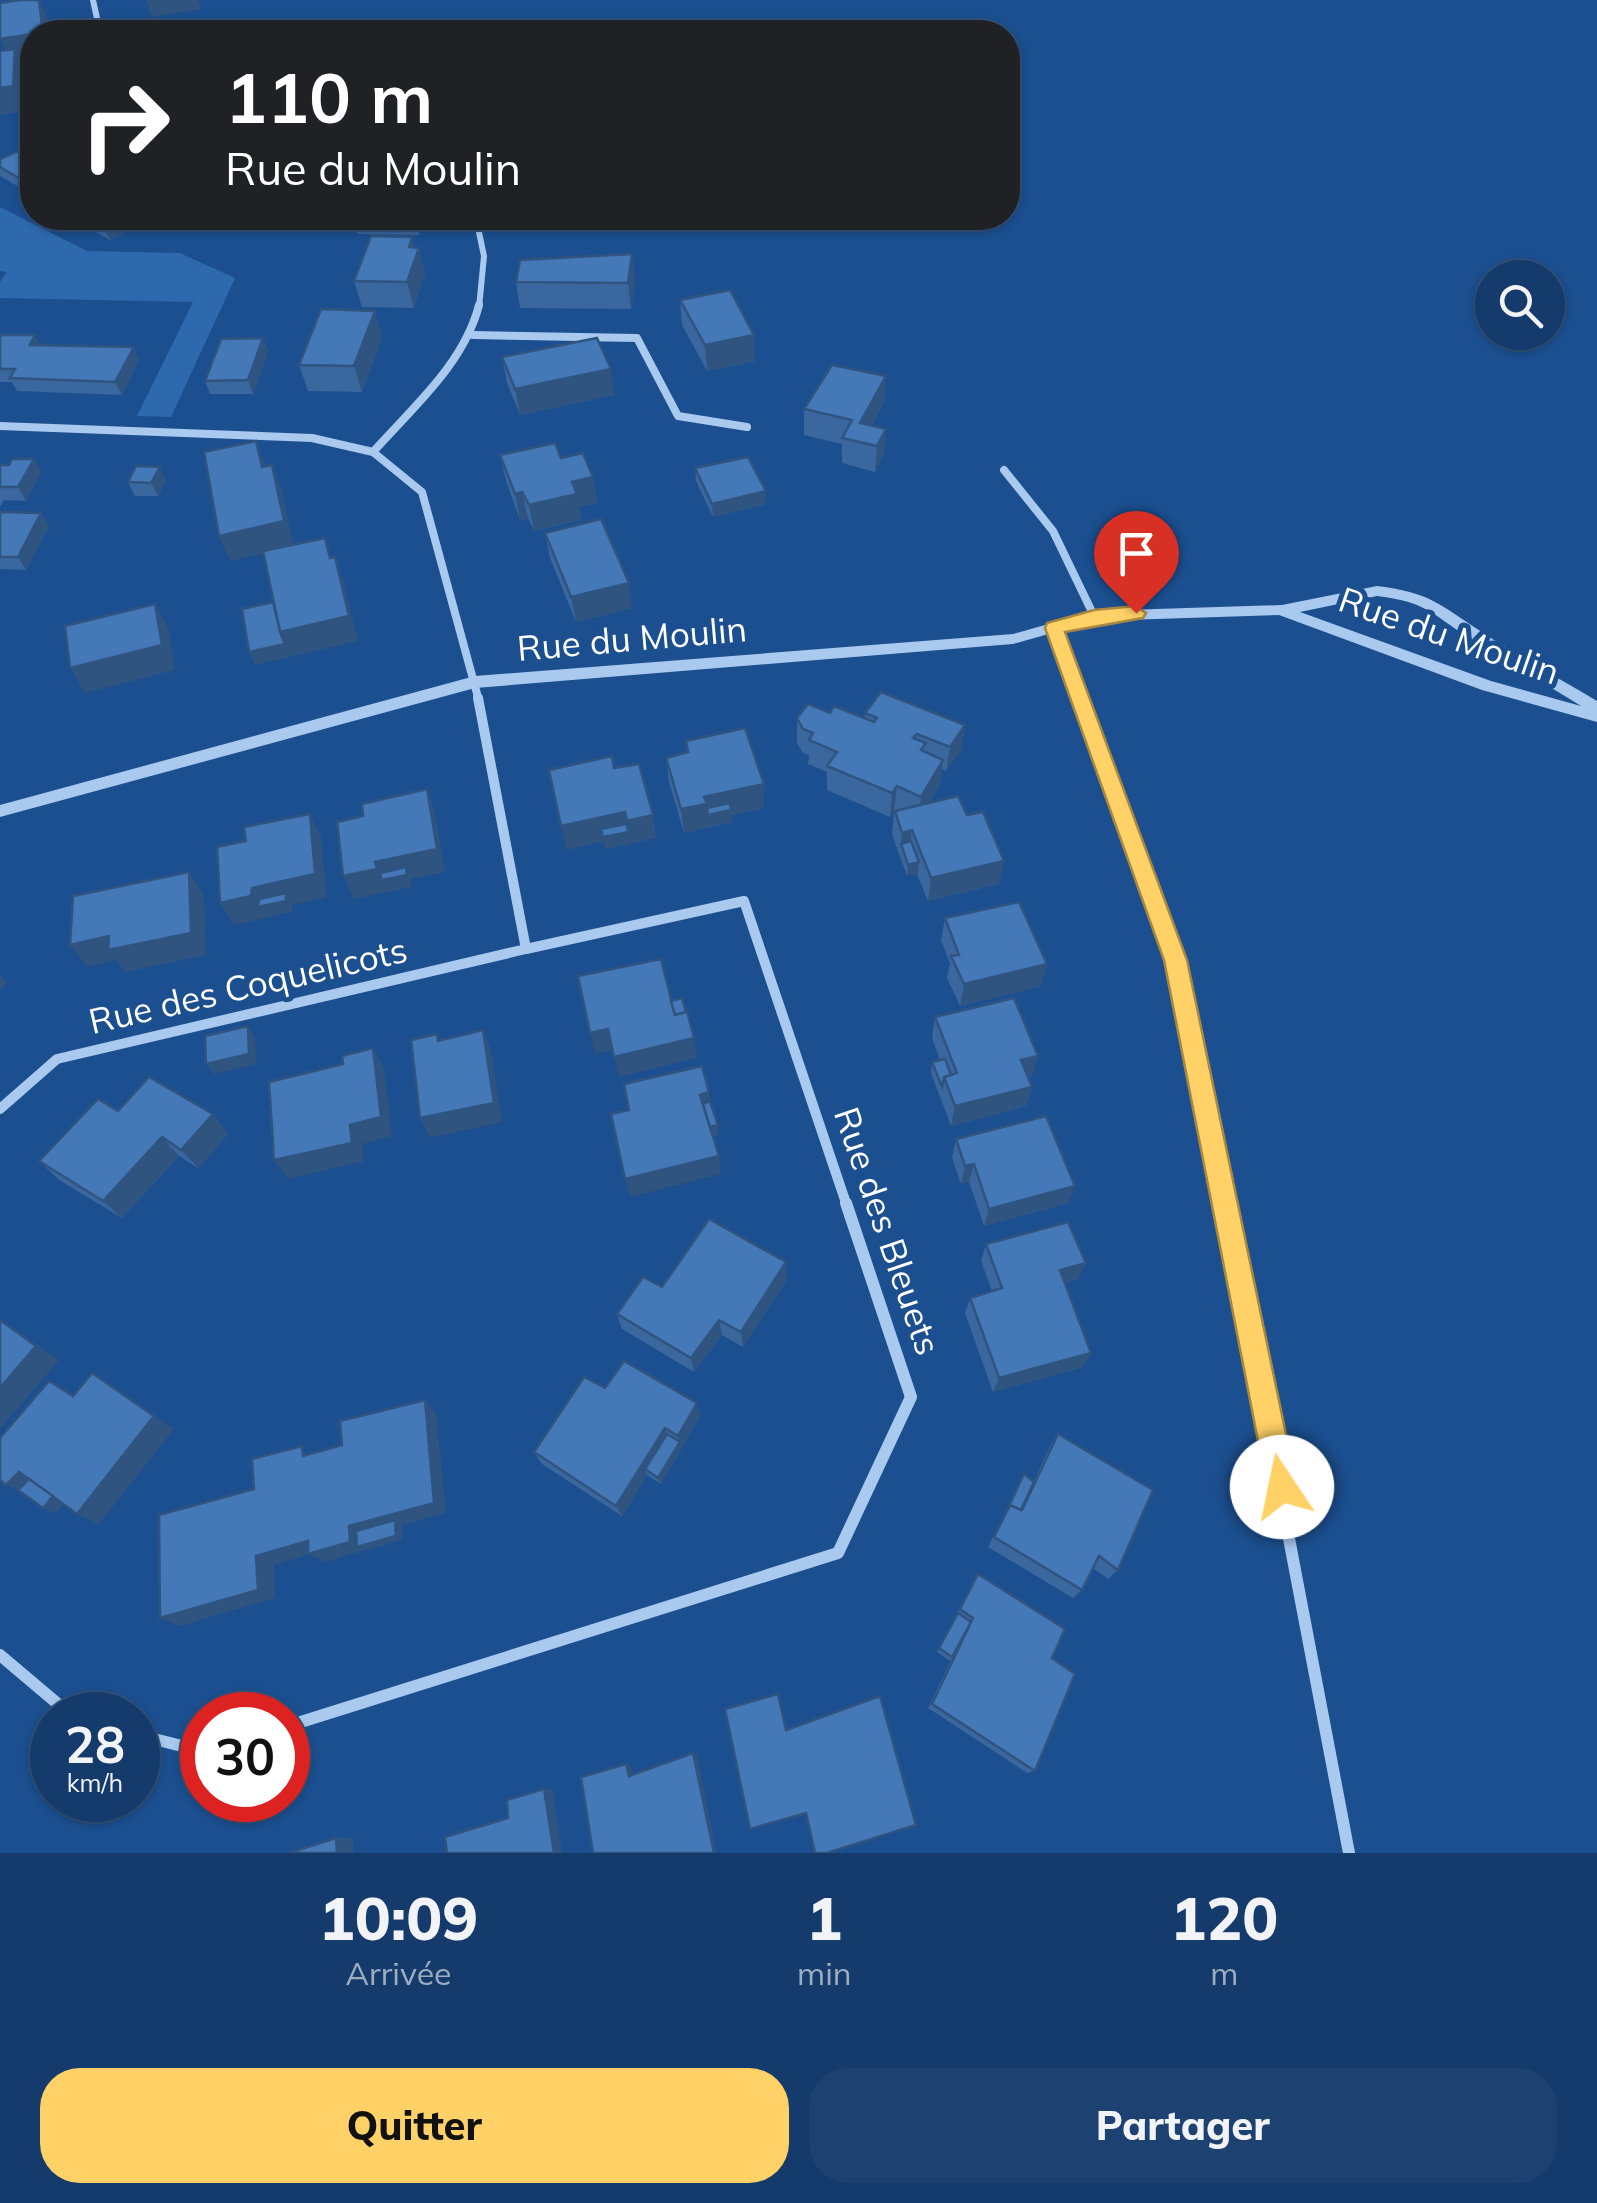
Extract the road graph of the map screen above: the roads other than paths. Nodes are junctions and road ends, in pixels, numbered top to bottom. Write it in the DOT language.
graph roads {
  1 [pos="480,230"];
  2 [pos="473,335"];
  3 [pos="0,426"];
  4 [pos="747,427"];
  5 [pos="373,452"];
  6 [pos="1004,470"];
  7 [pos="1282,610"];
  8 [pos="1094,616"];
  9 [pos="1054,628"];
  10 [pos="475,682"];
  11 [pos="1597,708"];
  12 [pos="1597,716"];
  13 [pos="0,811"];
  14 [pos="526,949"];
  15 [pos="0,1110"];
  16 [pos="0,1655"];
  17 [pos="43,1692"];
  18 [pos="310,1719"];
  19 [pos="1348,1853"];
  1 -- 2 [label="street"];
  2 -- 4 [label="street"];
  2 -- 5 [label="street"];
  3 -- 5 [label="street"];
  5 -- 10 [label="street"];
  6 -- 8 [label="street"];
  7 -- 8 [label="street, Rue du Moulin"];
  7 -- 11 [label="street, Rue du Moulin"];
  7 -- 12 [label="street, Rue du Moulin"];
  8 -- 9 [label="street, Rue du Moulin"];
  9 -- 10 [label="street, Rue du Moulin"];
  9 -- 19 [label="street"];
  10 -- 13 [label="street, Rue du Moulin"];
  10 -- 14 [label="street"];
  14 -- 15 [label="street, Rue des Coquelicots"];
  14 -- 18 [label="street, Rue des Bleuets"];
  16 -- 17 [label="street"];
}
